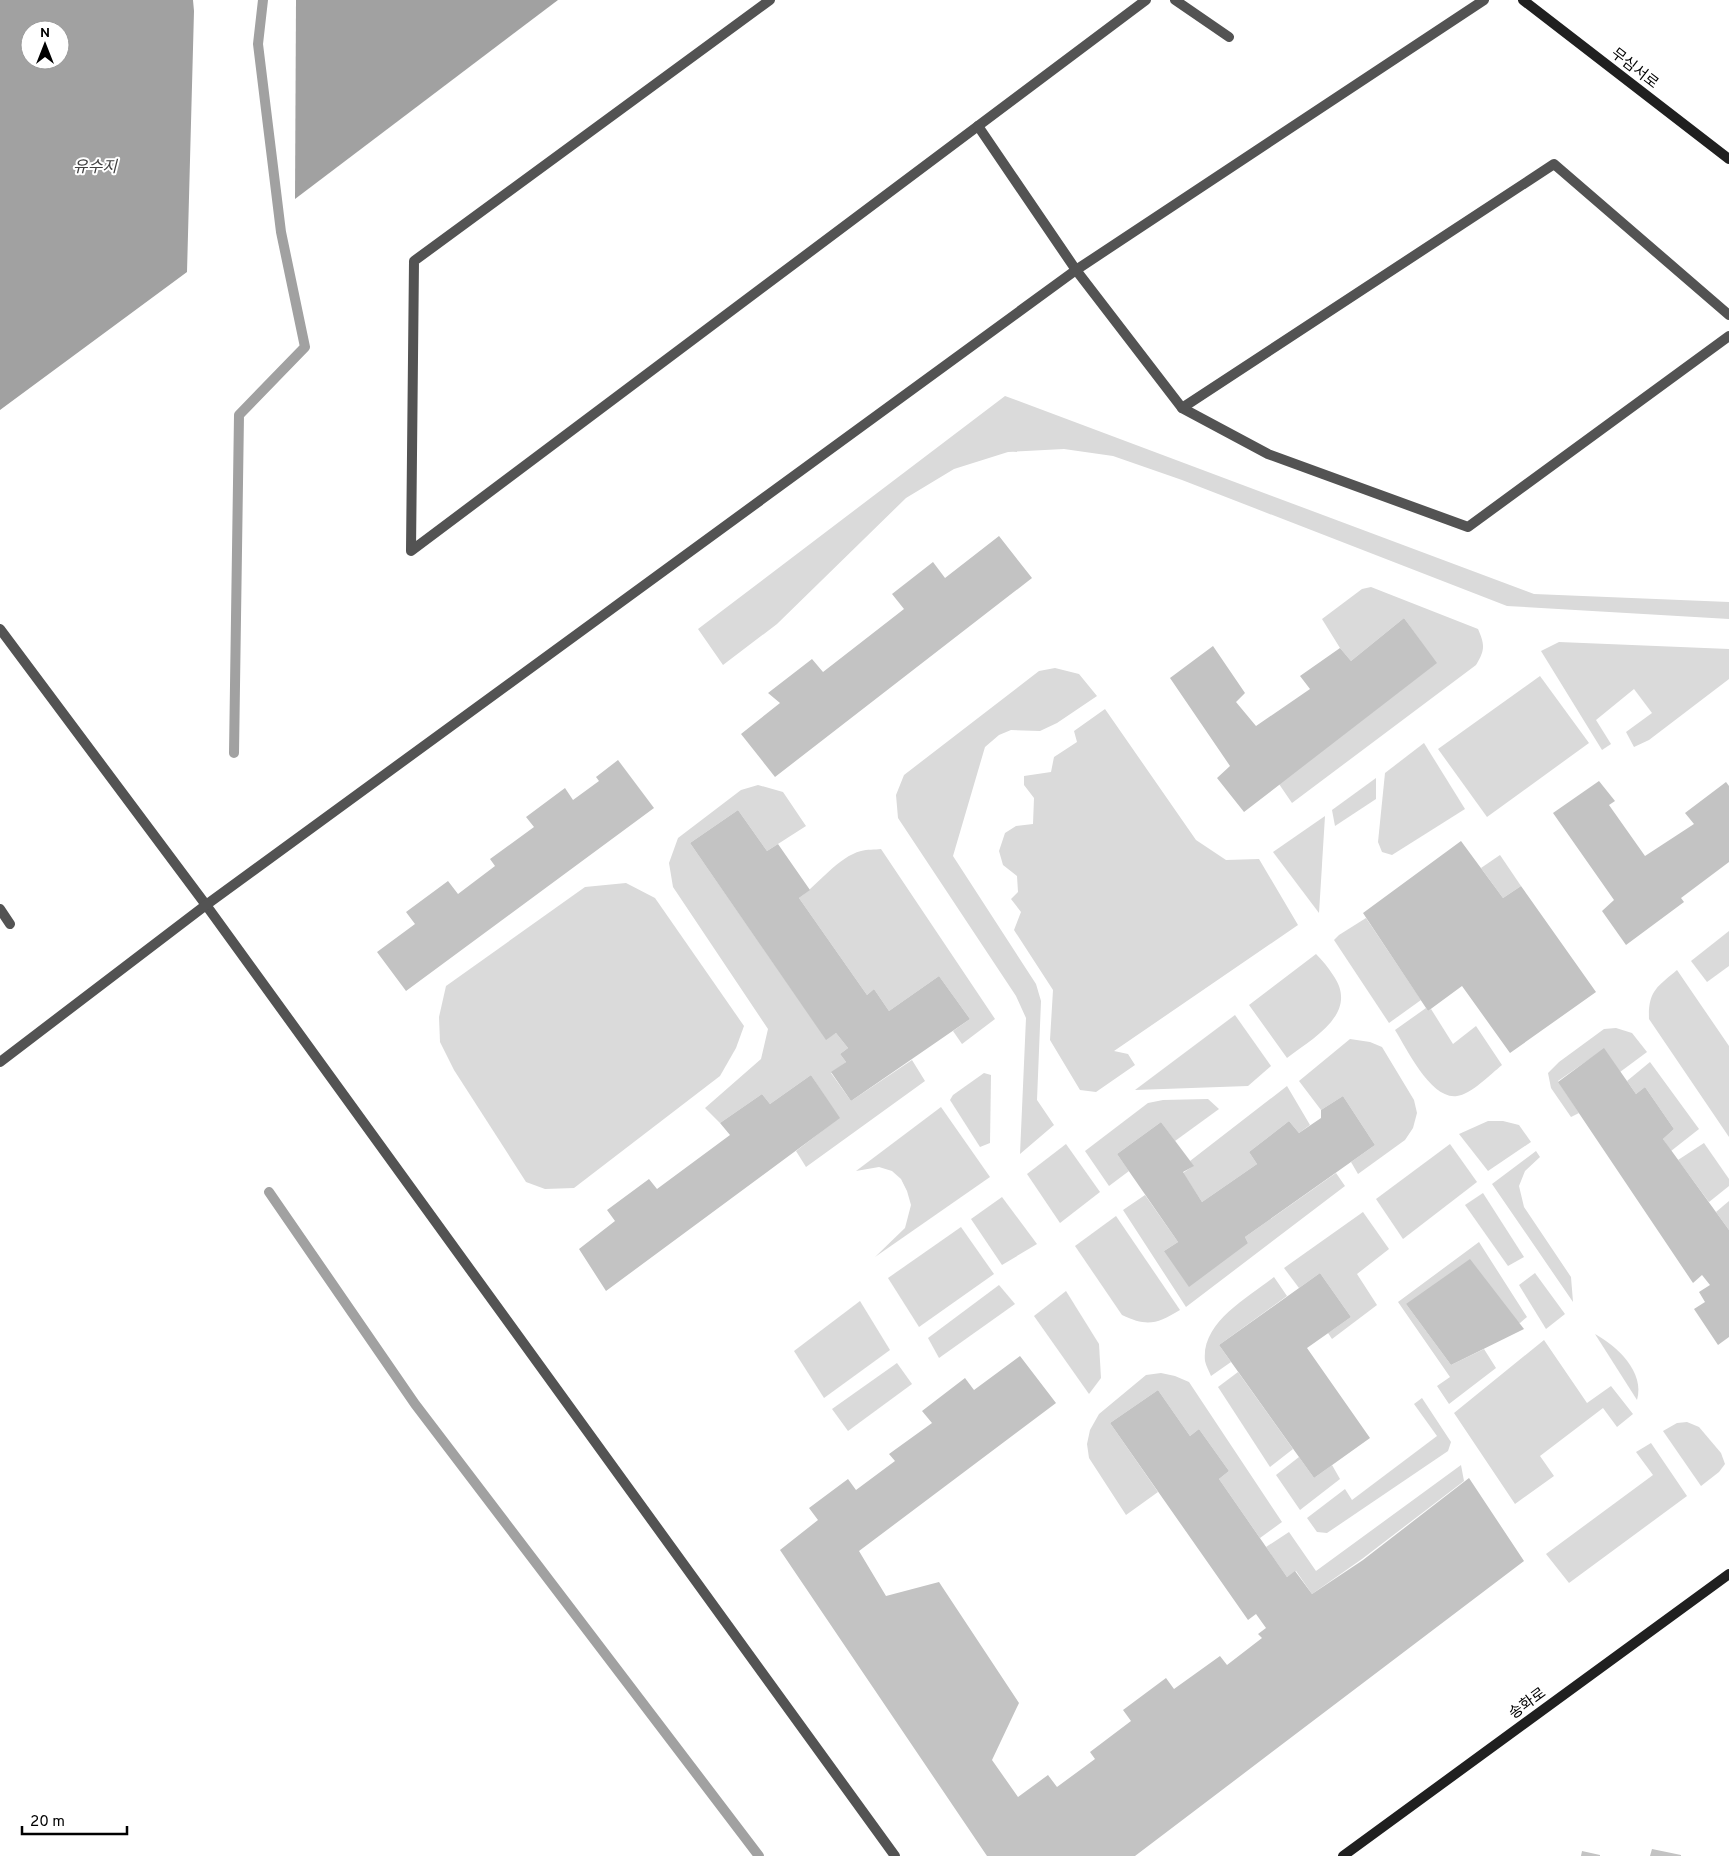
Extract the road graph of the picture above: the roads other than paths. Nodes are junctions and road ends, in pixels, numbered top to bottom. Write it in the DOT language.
graph roads {
  1 [pos="770,0"];
  2 [pos="1146,0"];
  3 [pos="1175,0"];
  4 [pos="1484,0"];
  5 [pos="1523,0"];
  6 [pos="1229,37"];
  7 [pos="978,126"];
  8 [pos="1729,159"];
  9 [pos="1076,270"];
  10 [pos="1729,314"];
  11 [pos="1729,336"];
  12 [pos="1182,408"];
  13 [pos="0,630"];
  14 [pos="206,905"];
  15 [pos="0,909"];
  16 [pos="10,924"];
  17 [pos="0,1062"];
  18 [pos="1729,1574"];
  19 [pos="895,1856"];
  20 [pos="1343,1856"];
  1 -- 7 [label="street"];
  2 -- 7 [label="street"];
  3 -- 6 [label="street"];
  4 -- 9 [label="street"];
  5 -- 8 [label="street, 무심서로"];
  7 -- 9 [label="street"];
  9 -- 12 [label="street"];
  9 -- 14 [label="street"];
  10 -- 12 [label="street"];
  11 -- 12 [label="street"];
  13 -- 14 [label="street"];
  14 -- 17 [label="street"];
  14 -- 19 [label="street"];
  15 -- 16 [label="street"];
  18 -- 20 [label="street, 송화로"];
}
